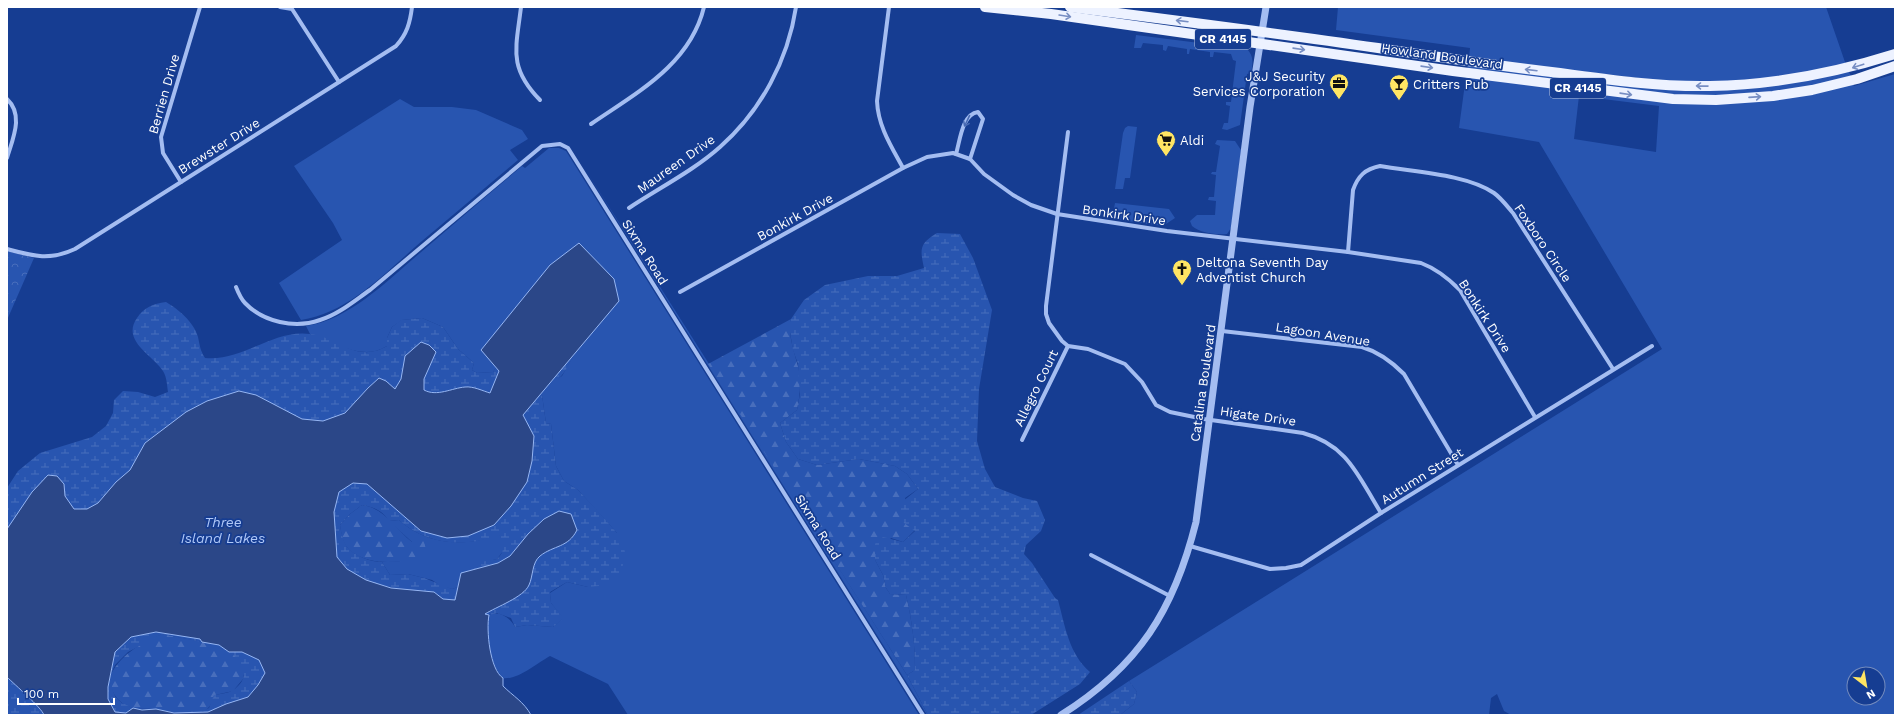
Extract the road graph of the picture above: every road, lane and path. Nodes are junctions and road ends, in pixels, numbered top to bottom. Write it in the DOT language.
graph roads {
  1 [pos="200,7"];
  2 [pos="280,7"];
  3 [pos="412,7"];
  4 [pos="520,7"];
  5 [pos="704,7"];
  6 [pos="796,7"];
  7 [pos="889,7"];
  8 [pos="985,7"];
  9 [pos="1070,7"];
  10 [pos="1266,7"];
  11 [pos="1262,31"];
  12 [pos="1260,44"];
  13 [pos="1895,54"];
  14 [pos="1895,66"];
  15 [pos="338,82"];
  16 [pos="7,99"];
  17 [pos="540,100"];
  18 [pos="591,124"];
  19 [pos="1068,132"];
  20 [pos="956,154"];
  21 [pos="7,158"];
  22 [pos="970,159"];
  23 [pos="903,168"];
  24 [pos="181,182"];
  25 [pos="629,208"];
  26 [pos="1057,214"];
  27 [pos="1234,239"];
  28 [pos="7,249"];
  29 [pos="1348,252"];
  30 [pos="236,287"];
  31 [pos="680,292"];
  32 [pos="1222,331"];
  33 [pos="1068,346"];
  34 [pos="1652,346"];
  35 [pos="1613,370"];
  36 [pos="1535,417"];
  37 [pos="1210,420"];
  38 [pos="1022,440"];
  39 [pos="1458,465"];
  40 [pos="1381,513"];
  41 [pos="1190,546"];
  42 [pos="1091,555"];
  43 [pos="1171,596"];
  44 [pos="923,715"];
  45 [pos="1061,715"];
  1 -- 24 [label="street, Berrien Drive"];
  2 -- 15 [label="street"];
  3 -- 15 [label="street, Brewster Drive"];
  4 -- 17 [label="street"];
  5 -- 18 [label="street"];
  6 -- 25 [label="street, Maureen Drive"];
  7 -- 23 [label="street"];
  8 -- 12 [label="main road, Howland Boulevard / CR 4145, one-way"];
  11 -- 9 [label="main road, Howland Boulevard / CR 4145, one-way"];
  10 -- 11 [label="street, Catalina Boulevard"];
  11 -- 12 [label="street, Catalina Boulevard"];
  13 -- 11 [label="main road, Howland Boulevard / CR 4145, one-way"];
  12 -- 14 [label="main road, Howland Boulevard / CR 4145, one-way"];
  12 -- 27 [label="street, Catalina Boulevard"];
  15 -- 24 [label="street, Brewster Drive"];
  16 -- 21 [label="street"];
  19 -- 26 [label="street"];
  20 -- 22 [label="street, Bonkirk Drive"];
  22 -- 20 [label="street, one-way"];
  20 -- 23 [label="street, Bonkirk Drive"];
  22 -- 26 [label="street, Bonkirk Drive"];
  23 -- 31 [label="street, Bonkirk Drive"];
  24 -- 28 [label="street, Brewster Drive"];
  26 -- 27 [label="street, Bonkirk Drive"];
  26 -- 33 [label="street"];
  27 -- 29 [label="street, Bonkirk Drive"];
  27 -- 32 [label="street, Catalina Boulevard"];
  29 -- 35 [label="street, Foxboro Circle"];
  29 -- 36 [label="street, Bonkirk Drive"];
  30 -- 44 [label="street, Sixma Road"];
  32 -- 37 [label="street, Catalina Boulevard"];
  32 -- 39 [label="street, Lagoon Avenue"];
  33 -- 37 [label="street, Higate Drive"];
  33 -- 38 [label="street, Allegro Court"];
  34 -- 35 [label="street, Autumn Street"];
  35 -- 36 [label="street, Autumn Street"];
  36 -- 39 [label="street, Autumn Street"];
  37 -- 40 [label="street, Higate Drive"];
  37 -- 41 [label="street, Catalina Boulevard"];
  39 -- 40 [label="street, Autumn Street"];
  40 -- 41 [label="street, Autumn Street"];
  41 -- 43 [label="street, Catalina Boulevard"];
  42 -- 43 [label="street"];
  43 -- 45 [label="street, Catalina Boulevard"];
}
